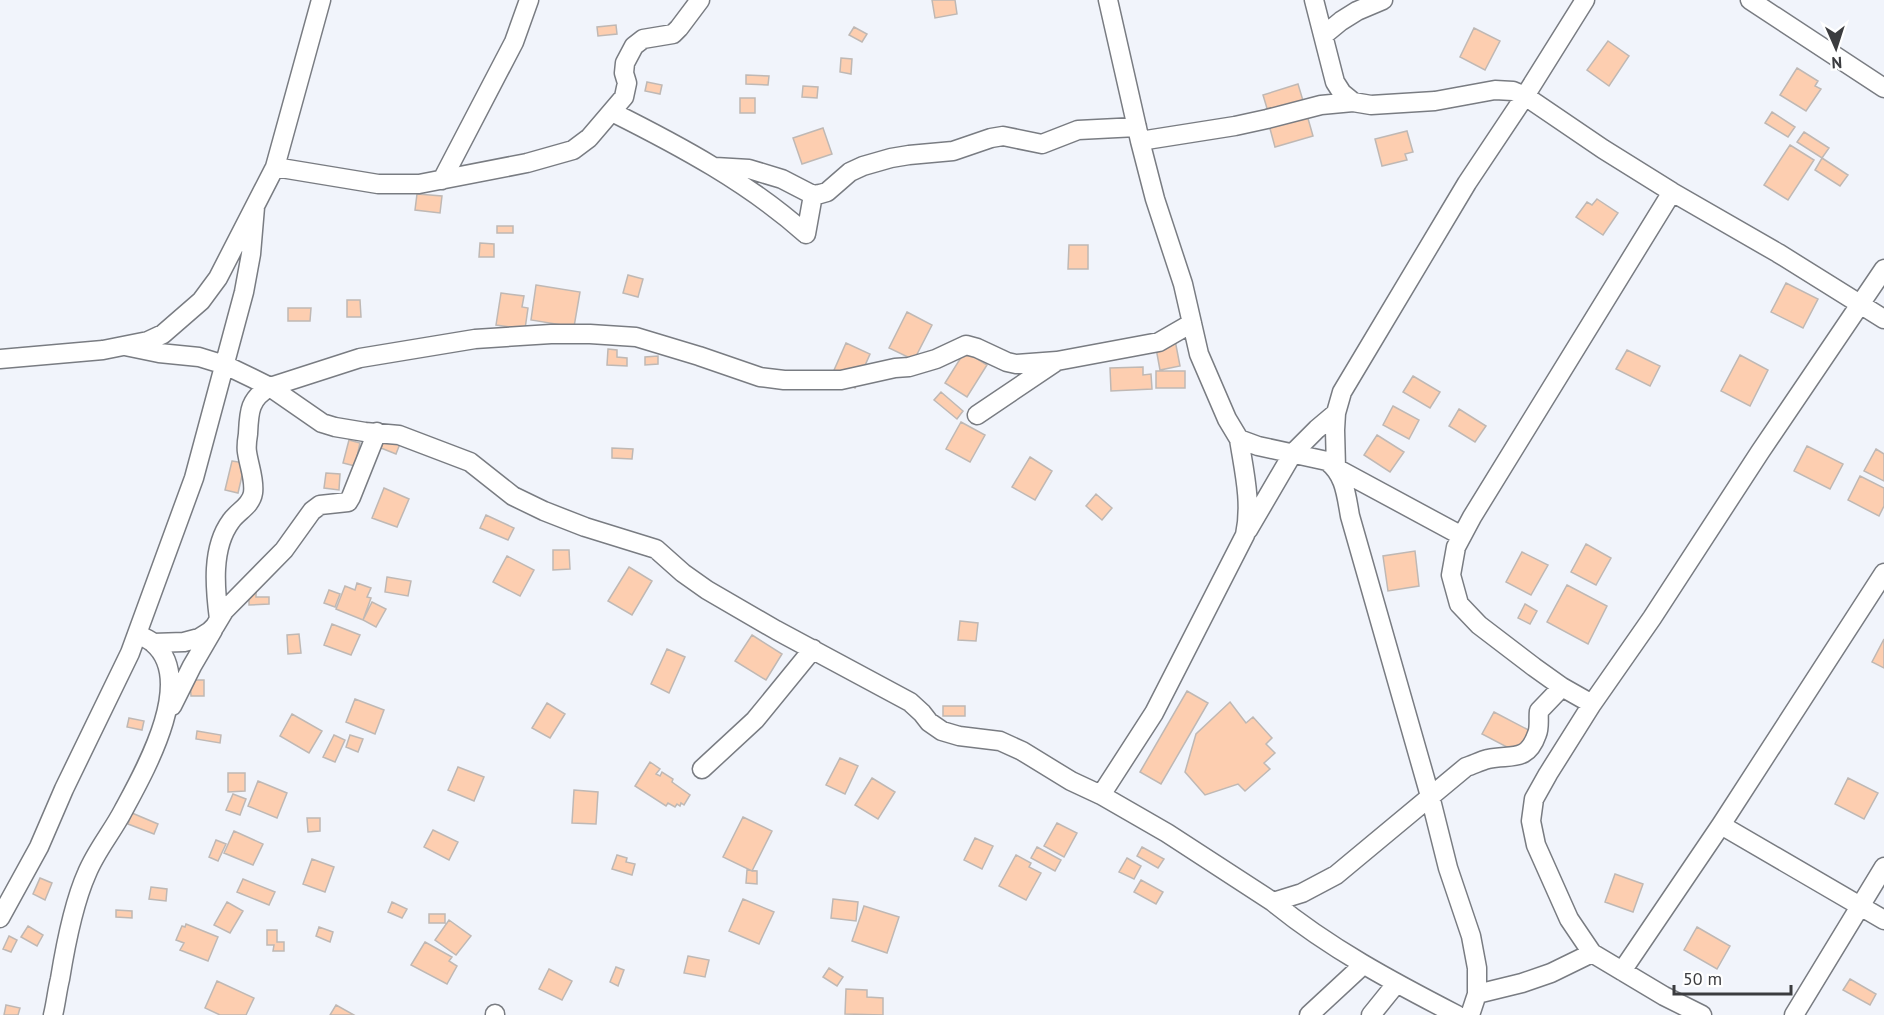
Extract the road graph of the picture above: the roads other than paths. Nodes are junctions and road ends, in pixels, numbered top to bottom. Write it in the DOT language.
graph roads {
  1 [pos="321,0"];
  2 [pos="529,0"];
  3 [pos="700,0"];
  4 [pos="1108,0"];
  5 [pos="1314,0"];
  6 [pos="1383,0"];
  7 [pos="1585,0"];
  8 [pos="1750,0"];
  9 [pos="1324,35"];
  10 [pos="1884,87"];
  11 [pos="1525,96"];
  12 [pos="1353,102"];
  13 [pos="612,112"];
  14 [pos="1138,134"];
  15 [pos="275,167"];
  16 [pos="715,167"];
  17 [pos="442,180"];
  18 [pos="1672,192"];
  19 [pos="813,195"];
  20 [pos="255,207"];
  21 [pos="1884,269"];
  22 [pos="1861,304"];
  23 [pos="1884,319"];
  24 [pos="1192,323"];
  25 [pos="125,346"];
  26 [pos="0,359"];
  27 [pos="1057,361"];
  28 [pos="225,366"];
  29 [pos="270,387"];
  30 [pos="1336,413"];
  31 [pos="977,415"];
  32 [pos="377,432"];
  33 [pos="1239,439"];
  34 [pos="1293,453"];
  35 [pos="1336,468"];
  36 [pos="1245,535"];
  37 [pos="1462,536"];
  38 [pos="1884,573"];
  39 [pos="217,622"];
  40 [pos="145,638"];
  41 [pos="813,649"];
  42 [pos="1562,687"];
  43 [pos="1592,704"];
  44 [pos="166,716"];
  45 [pos="702,769"];
  46 [pos="1101,795"];
  47 [pos="1430,796"];
  48 [pos="1721,825"];
  49 [pos="1884,867"];
  50 [pos="1274,902"];
  51 [pos="1860,906"];
  52 [pos="0,918"];
  53 [pos="1884,920"];
  54 [pos="1592,953"];
  55 [pos="1363,965"];
  56 [pos="1622,971"];
  57 [pos="1396,984"];
  58 [pos="1477,994"];
  59 [pos="53,1015"];
  60 [pos="1309,1015"];
  61 [pos="1371,1015"];
  62 [pos="1457,1015"];
  63 [pos="1470,1015"];
  64 [pos="1702,1015"];
  65 [pos="1794,1015"];
  1 -- 15 [label="street"];
  2 -- 17 [label="street"];
  3 -- 13 [label="street"];
  4 -- 14 [label="street"];
  5 -- 9 [label="street"];
  6 -- 9 [label="street"];
  7 -- 11 [label="street"];
  8 -- 10 [label="street"];
  9 -- 12 [label="street"];
  11 -- 12 [label="street"];
  11 -- 18 [label="street"];
  11 -- 30 [label="street"];
  12 -- 14 [label="street"];
  13 -- 16 [label="street"];
  13 -- 17 [label="street"];
  14 -- 19 [label="street"];
  14 -- 24 [label="street"];
  15 -- 17 [label="street"];
  15 -- 20 [label="street"];
  16 -- 19 [label="street"];
  16 -- 19 [label="street"];
  18 -- 22 [label="street"];
  18 -- 37 [label="street"];
  20 -- 25 [label="street"];
  20 -- 28 [label="street"];
  21 -- 22 [label="street"];
  22 -- 23 [label="street"];
  22 -- 43 [label="street"];
  24 -- 27 [label="street"];
  24 -- 33 [label="street"];
  25 -- 26 [label="street"];
  25 -- 28 [label="street"];
  27 -- 29 [label="street"];
  27 -- 31 [label="street"];
  28 -- 29 [label="street"];
  28 -- 40 [label="street"];
  29 -- 32 [label="street"];
  29 -- 39 [label="street"];
  30 -- 34 [label="street"];
  30 -- 35 [label="street"];
  32 -- 39 [label="street"];
  32 -- 41 [label="street"];
  33 -- 34 [label="street"];
  33 -- 36 [label="street"];
  34 -- 35 [label="street"];
  34 -- 36 [label="street"];
  35 -- 37 [label="street"];
  35 -- 47 [label="street"];
  36 -- 46 [label="street"];
  37 -- 42 [label="street"];
  38 -- 48 [label="street"];
  39 -- 40 [label="street"];
  39 -- 44 [label="street"];
  40 -- 44 [label="street"];
  40 -- 52 [label="street"];
  41 -- 45 [label="street"];
  41 -- 46 [label="street"];
  42 -- 43 [label="street"];
  42 -- 47 [label="street"];
  43 -- 54 [label="street"];
  44 -- 59 [label="street"];
  46 -- 50 [label="street"];
  47 -- 50 [label="street"];
  47 -- 58 [label="street"];
  48 -- 51 [label="street"];
  48 -- 56 [label="street"];
  49 -- 51 [label="street"];
  50 -- 55 [label="street"];
  51 -- 53 [label="street"];
  51 -- 65 [label="street"];
  54 -- 56 [label="street"];
  54 -- 58 [label="street"];
  55 -- 57 [label="street"];
  55 -- 60 [label="street"];
  56 -- 64 [label="street"];
  57 -- 61 [label="street"];
  57 -- 62 [label="street"];
  58 -- 63 [label="street"];
}
